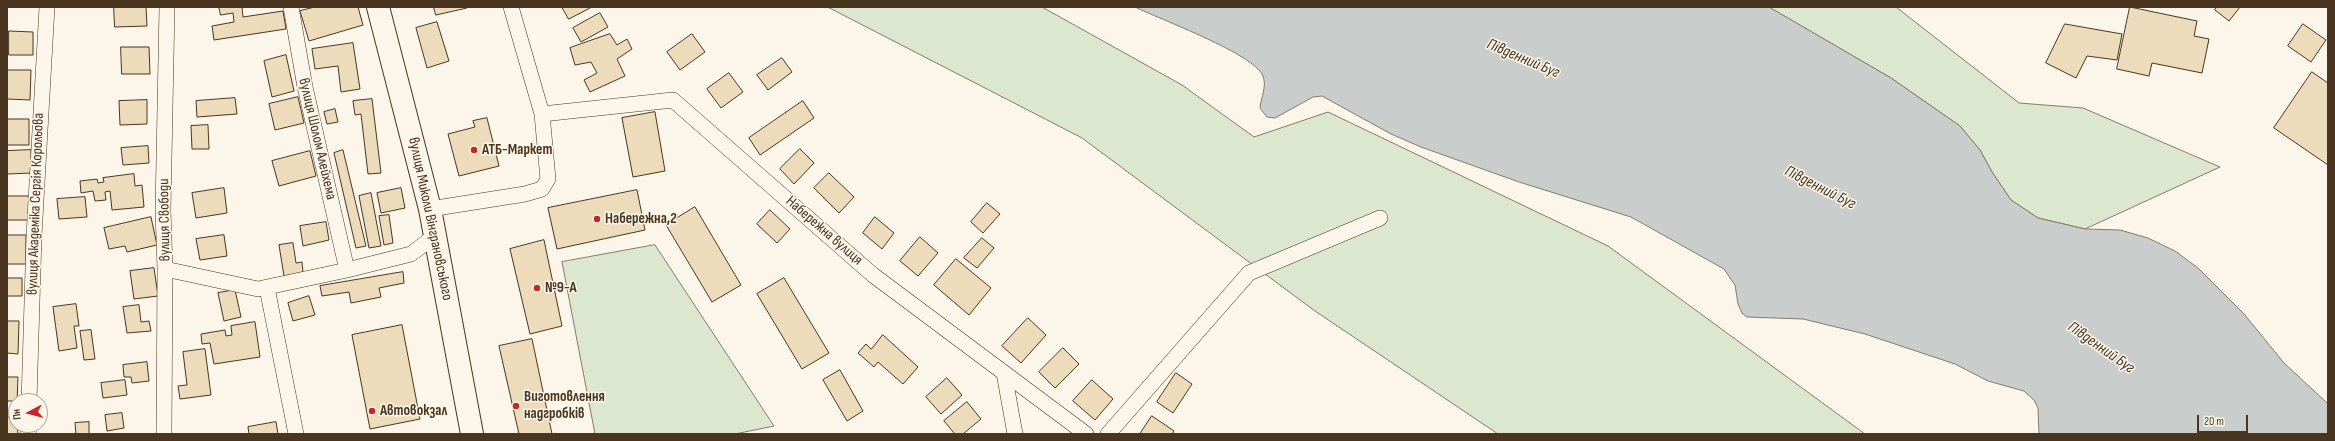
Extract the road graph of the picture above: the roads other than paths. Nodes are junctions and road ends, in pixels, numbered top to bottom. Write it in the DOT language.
graph roads {
  1 [pos="47,7"];
  2 [pos="166,7"];
  3 [pos="291,7"];
  4 [pos="378,7"];
  5 [pos="511,7"];
  6 [pos="542,114"];
  7 [pos="430,210"];
  8 [pos="1380,218"];
  9 [pos="436,235"];
  10 [pos="165,269"];
  11 [pos="347,270"];
  12 [pos="267,288"];
  13 [pos="1004,373"];
  14 [pos="29,393"];
  15 [pos="164,434"];
  16 [pos="296,434"];
  17 [pos="472,434"];
  18 [pos="1015,434"];
  19 [pos="1086,434"];
  20 [pos="1108,434"];
  1 -- 14 [label="street, вулиця Академіка Сергія Корольова"];
  2 -- 10 [label="street, вулиця Свободи"];
  3 -- 11 [label="street, вулиця Шолом Алейхема"];
  4 -- 7 [label="main road, вулиця Миколи Вінграновського"];
  5 -- 6 [label="street"];
  6 -- 7 [label="street"];
  6 -- 13 [label="street, Набережна вулиця"];
  7 -- 9 [label="main road, вулиця Миколи Вінграновського"];
  8 -- 20 [label="street"];
  9 -- 11 [label="street"];
  9 -- 17 [label="main road, вулиця Миколи Вінграновського"];
  10 -- 12 [label="street"];
  10 -- 15 [label="street, вулиця Свободи"];
  11 -- 12 [label="street"];
  12 -- 16 [label="street"];
  13 -- 18 [label="street"];
  13 -- 19 [label="street, Набережна вулиця"];
}
